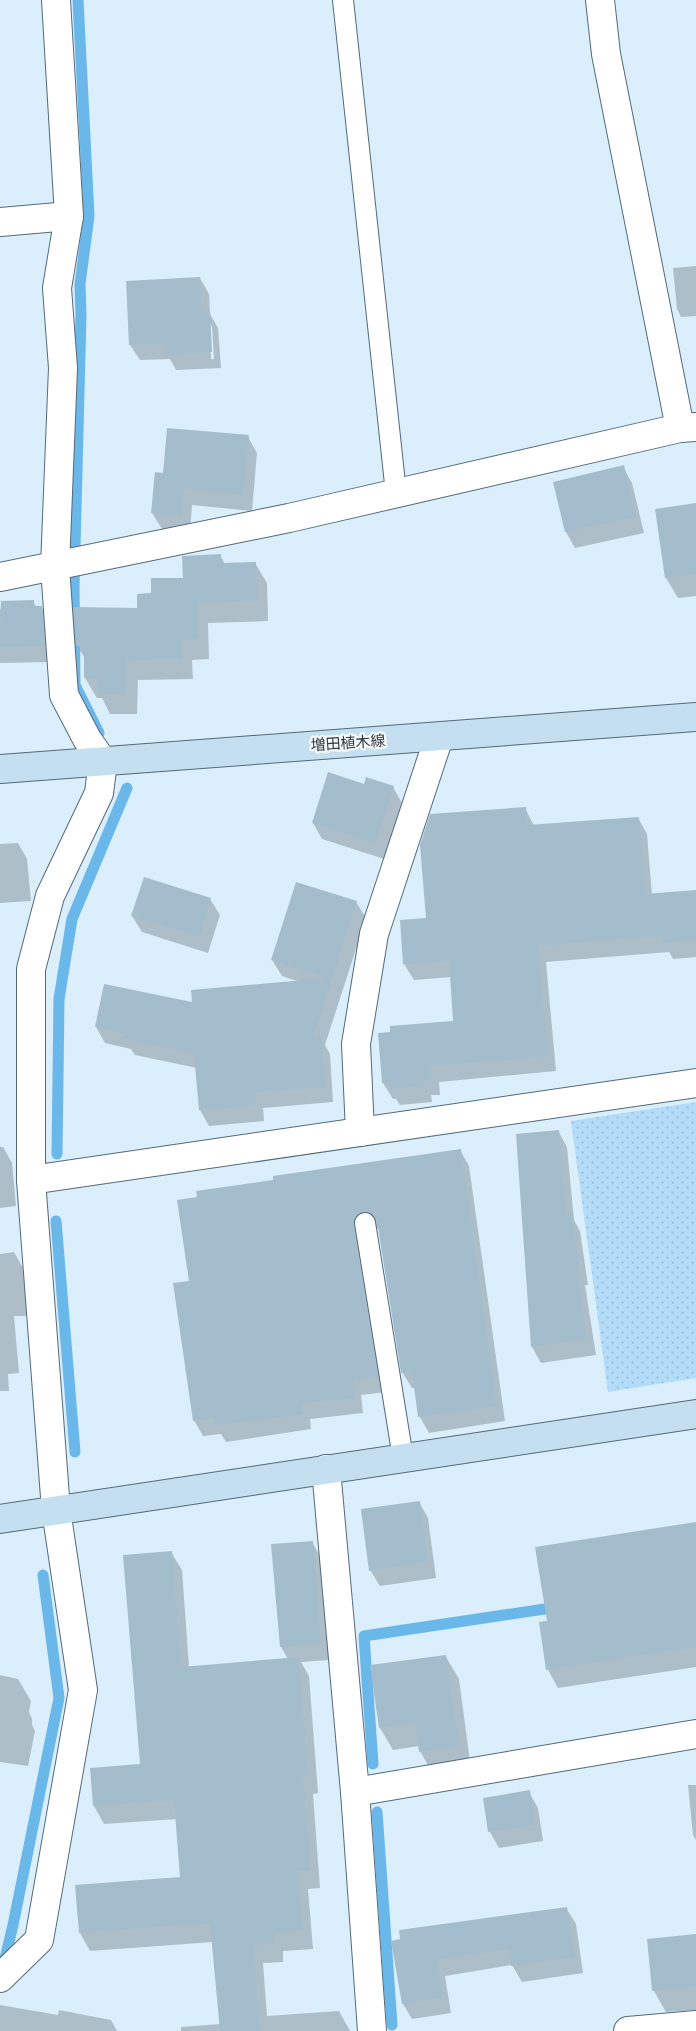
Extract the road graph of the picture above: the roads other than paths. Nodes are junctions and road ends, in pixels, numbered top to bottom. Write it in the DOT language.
graph roads {
  1 [pos="56,0"];
  2 [pos="343,0"];
  3 [pos="600,0"];
  4 [pos="69,216"];
  5 [pos="0,222"];
  6 [pos="688,428"];
  7 [pos="396,493"];
  8 [pos="55,567"];
  9 [pos="0,578"];
  10 [pos="696,717"];
  11 [pos="439,737"];
  12 [pos="103,762"];
  13 [pos="0,769"];
  14 [pos="696,1083"];
  15 [pos="360,1132"];
  16 [pos="31,1180"];
  17 [pos="365,1223"];
  18 [pos="696,1414"];
  19 [pos="403,1458"];
  20 [pos="326,1469"];
  21 [pos="56,1510"];
  22 [pos="0,1519"];
  23 [pos="696,1734"];
  24 [pos="355,1792"];
  25 [pos="4,1974"];
  26 [pos="696,2025"];
  27 [pos="372,2031"];
  28 [pos="628,2031"];
  1 -- 4 [label="street"];
  2 -- 7 [label="lane"];
  3 -- 6 [label="street"];
  4 -- 5 [label="street"];
  4 -- 8 [label="street"];
  6 -- 7 [label="street"];
  7 -- 8 [label="street"];
  8 -- 9 [label="street"];
  8 -- 12 [label="street"];
  10 -- 11 [label="street, 増田植木線"];
  11 -- 12 [label="street, 増田植木線"];
  11 -- 15 [label="street"];
  12 -- 13 [label="street, 増田植木線"];
  12 -- 16 [label="street"];
  14 -- 15 [label="street"];
  15 -- 16 [label="street"];
  16 -- 21 [label="street"];
  17 -- 19 [label="lane"];
  18 -- 19 [label="street"];
  19 -- 20 [label="street"];
  20 -- 21 [label="street"];
  20 -- 24 [label="street"];
  21 -- 22 [label="street"];
  21 -- 25 [label="street"];
  23 -- 24 [label="street"];
  24 -- 27 [label="street"];
  26 -- 28 [label="street"];
}
